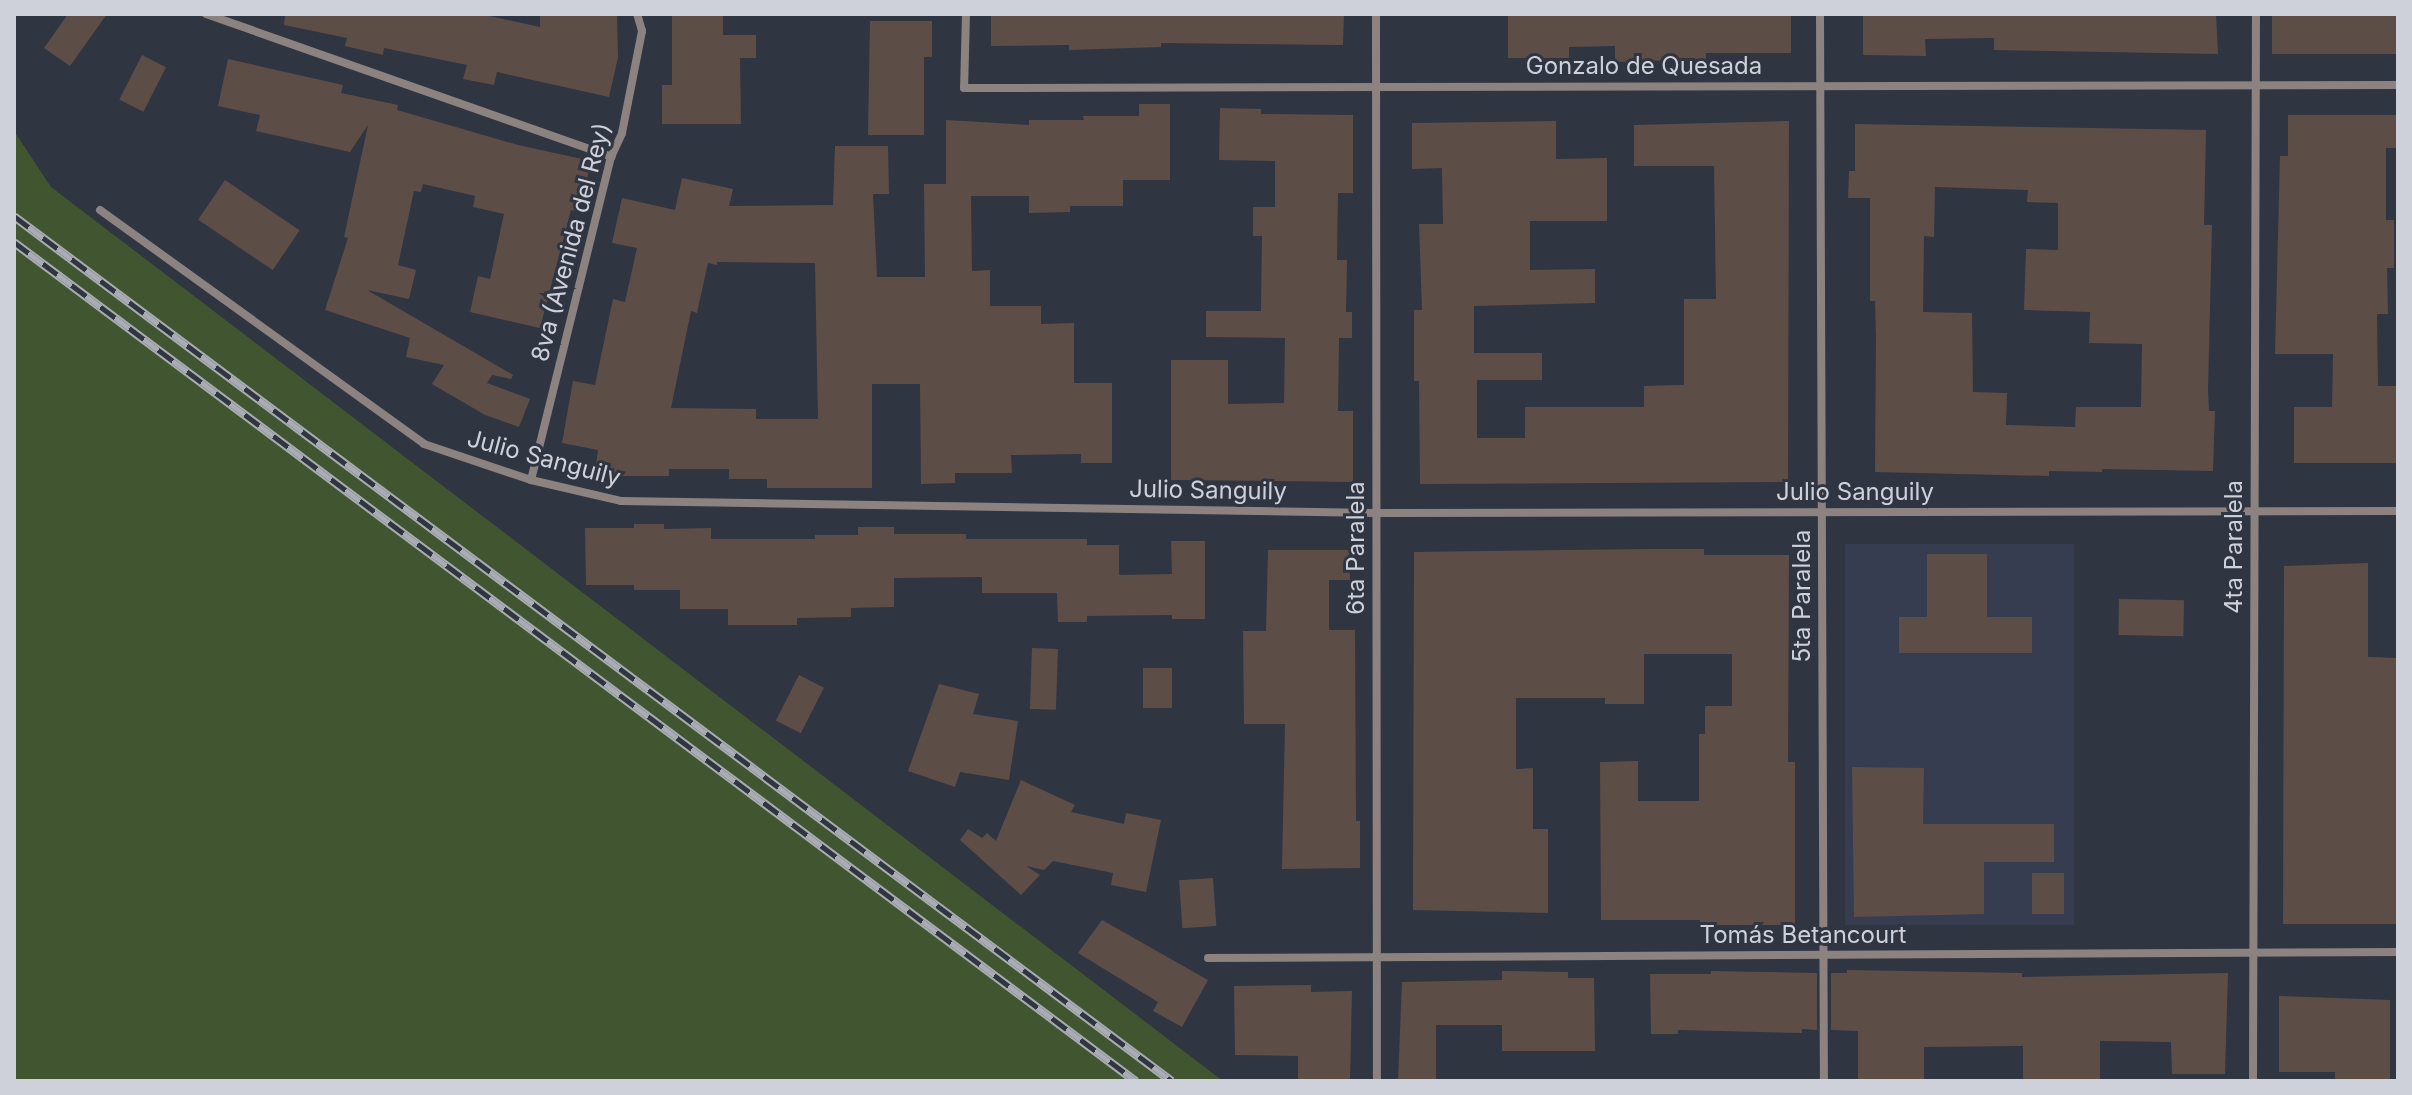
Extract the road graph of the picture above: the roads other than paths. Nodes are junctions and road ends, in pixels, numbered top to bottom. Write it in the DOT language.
graph roads {
  1 [pos="206,14"];
  2 [pos="637,14"];
  3 [pos="966,14"];
  4 [pos="1376,14"];
  5 [pos="1820,14"];
  6 [pos="2256,14"];
  7 [pos="2256,85"];
  8 [pos="2398,85"];
  9 [pos="1820,86"];
  10 [pos="1376,87"];
  11 [pos="611,157"];
  12 [pos="100,210"];
  13 [pos="531,480"];
  14 [pos="2398,511"];
  15 [pos="1822,512"];
  16 [pos="2254,512"];
  17 [pos="1376,513"];
  18 [pos="2253,952"];
  19 [pos="2398,952"];
  20 [pos="1823,954"];
  21 [pos="1377,957"];
  22 [pos="1208,958"];
  23 [pos="1377,1081"];
  24 [pos="1824,1081"];
  25 [pos="2253,1081"];
  1 -- 11 [label="street"];
  2 -- 11 [label="street, 8va (Avenida del Rey)"];
  3 -- 10 [label="street, Gonzalo de Quesada"];
  4 -- 10 [label="street, 6ta Paralela"];
  5 -- 9 [label="street, 5ta Paralela"];
  6 -- 7 [label="street, 4ta Paralela"];
  7 -- 8 [label="street, Gonzalo de Quesada"];
  7 -- 9 [label="street, Gonzalo de Quesada"];
  7 -- 16 [label="street, 4ta Paralela"];
  9 -- 10 [label="street, Gonzalo de Quesada"];
  9 -- 15 [label="street, 5ta Paralela"];
  10 -- 17 [label="street, 6ta Paralela"];
  11 -- 13 [label="street, 8va (Avenida del Rey)"];
  12 -- 13 [label="street, Julio Sanguily"];
  13 -- 17 [label="street, Julio Sanguily"];
  14 -- 16 [label="street, Julio Sanguily"];
  15 -- 16 [label="street, Julio Sanguily"];
  15 -- 17 [label="street, Julio Sanguily"];
  15 -- 20 [label="street, 5ta Paralela"];
  16 -- 18 [label="street, 4ta Paralela"];
  17 -- 21 [label="street, 6ta Paralela"];
  18 -- 19 [label="street, Tomás Betancourt"];
  18 -- 20 [label="street, Tomás Betancourt"];
  18 -- 25 [label="street, 4ta Paralela"];
  20 -- 21 [label="street, Tomás Betancourt"];
  20 -- 24 [label="street, 5ta Paralela"];
  21 -- 22 [label="street, Tomás Betancourt"];
  21 -- 23 [label="street, 6ta Paralela"];
}
